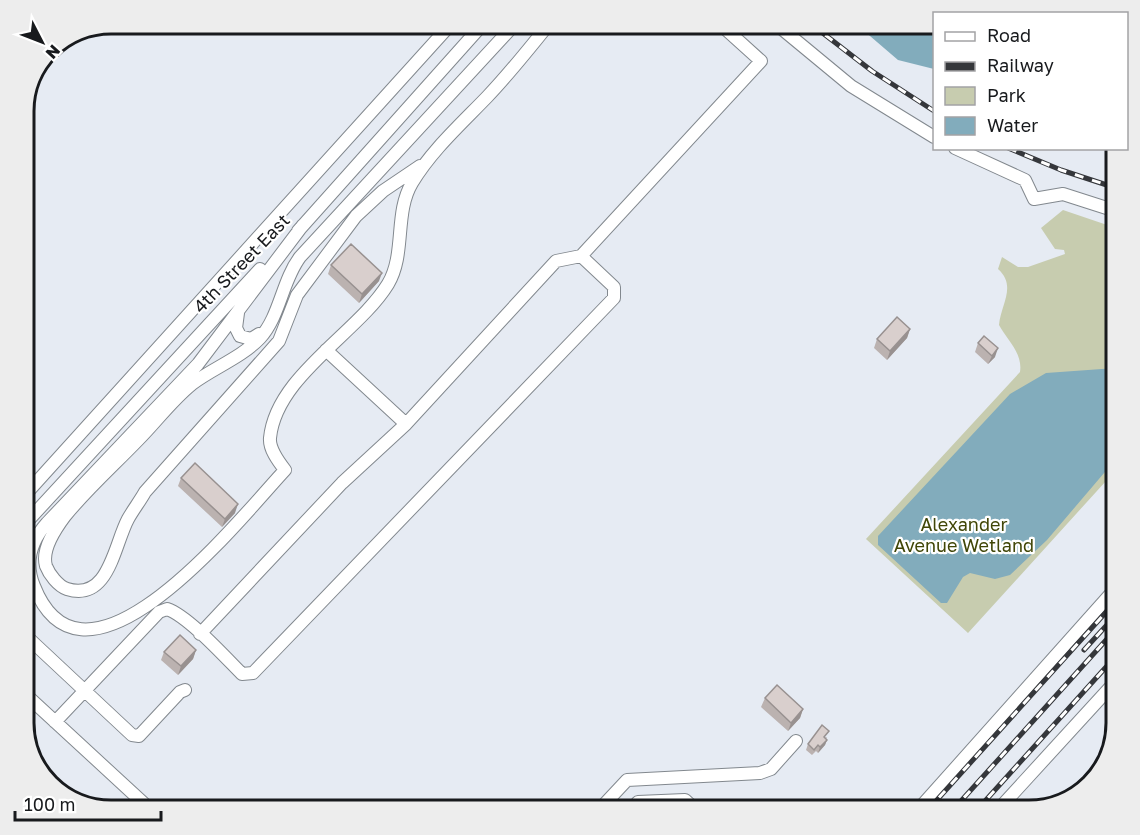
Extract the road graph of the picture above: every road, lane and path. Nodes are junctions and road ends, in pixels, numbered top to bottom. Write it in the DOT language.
graph roads {
  1 [pos="441,34"];
  2 [pos="474,34"];
  3 [pos="505,34"];
  4 [pos="541,34"];
  5 [pos="731,34"];
  6 [pos="788,34"];
  7 [pos="933,136"];
  8 [pos="959,150"];
  9 [pos="428,160"];
  10 [pos="1106,208"];
  11 [pos="303,225"];
  12 [pos="581,256"];
  13 [pos="241,306"];
  14 [pos="270,323"];
  15 [pos="326,350"];
  16 [pos="406,424"];
  17 [pos="35,484"];
  18 [pos="35,513"];
  19 [pos="35,539"];
  20 [pos="48,544"];
  21 [pos="35,556"];
  22 [pos="35,587"];
  23 [pos="1106,599"];
  24 [pos="200,634"];
  25 [pos="35,644"];
  26 [pos="185,690"];
  27 [pos="84,691"];
  28 [pos="1106,692"];
  29 [pos="35,703"];
  30 [pos="55,722"];
  31 [pos="796,741"];
  32 [pos="140,800"];
  33 [pos="608,800"];
  34 [pos="926,800"];
  35 [pos="1007,800"];
  1 -- 17 [label="street"];
  2 -- 11 [label="street, 4th Street East"];
  3 -- 14 [label="street"];
  4 -- 9 [label="street"];
  5 -- 12 [label="street"];
  6 -- 7 [label="street"];
  8 -- 10 [label="street"];
  9 -- 15 [label="street"];
  9 -- 20 [label="street"];
  11 -- 13 [label="street"];
  11 -- 18 [label="street, 4th Street East"];
  12 -- 16 [label="street"];
  12 -- 24 [label="street"];
  13 -- 14 [label="street"];
  13 -- 19 [label="street"];
  14 -- 20 [label="street"];
  15 -- 16 [label="street"];
  15 -- 22 [label="street"];
  16 -- 24 [label="street"];
  20 -- 21 [label="street"];
  23 -- 34 [label="street"];
  24 -- 27 [label="street"];
  25 -- 27 [label="street"];
  26 -- 27 [label="street"];
  27 -- 30 [label="street"];
  28 -- 35 [label="street"];
  29 -- 30 [label="street"];
  30 -- 32 [label="street"];
  31 -- 33 [label="street"];
}
